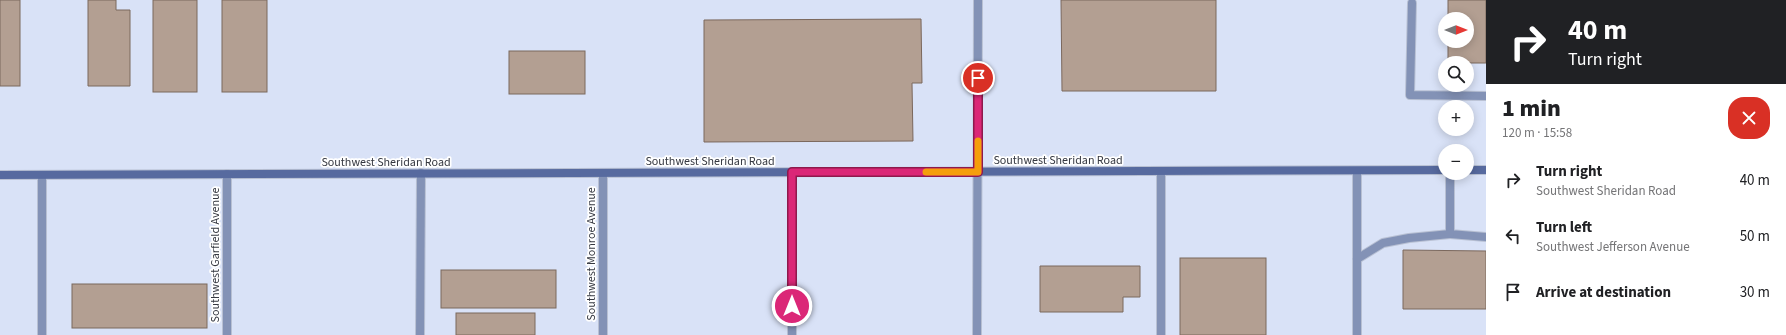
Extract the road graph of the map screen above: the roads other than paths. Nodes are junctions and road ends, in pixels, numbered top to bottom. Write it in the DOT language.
graph roads {
  1 [pos="978,0"];
  2 [pos="1412,4"];
  3 [pos="1486,96"];
  4 [pos="1438,170"];
  5 [pos="1474,170"];
  6 [pos="1486,170"];
  7 [pos="1161,171"];
  8 [pos="1357,171"];
  9 [pos="792,172"];
  10 [pos="978,172"];
  11 [pos="421,173"];
  12 [pos="603,173"];
  13 [pos="227,174"];
  14 [pos="0,175"];
  15 [pos="42,175"];
  16 [pos="1450,180"];
  17 [pos="1450,234"];
  18 [pos="1486,237"];
  19 [pos="1357,259"];
  20 [pos="42,335"];
  21 [pos="227,335"];
  22 [pos="420,335"];
  23 [pos="603,335"];
  24 [pos="792,335"];
  25 [pos="978,335"];
  26 [pos="1161,335"];
  27 [pos="1357,335"];
  1 -- 10 [label="street"];
  2 -- 3 [label="street"];
  4 -- 8 [label="street, Southwest Sheridan Road"];
  5 -- 6 [label="street"];
  7 -- 8 [label="street, Southwest Sheridan Road"];
  7 -- 10 [label="street, Southwest Sheridan Road"];
  7 -- 26 [label="street"];
  8 -- 19 [label="street"];
  9 -- 10 [label="street, Southwest Sheridan Road"];
  9 -- 12 [label="street, Southwest Sheridan Road"];
  9 -- 24 [label="street"];
  10 -- 25 [label="street"];
  11 -- 12 [label="street, Southwest Sheridan Road"];
  11 -- 13 [label="street, Southwest Sheridan Road"];
  11 -- 22 [label="street"];
  12 -- 23 [label="street, Southwest Monroe Avenue"];
  13 -- 15 [label="street, Southwest Sheridan Road"];
  13 -- 21 [label="street, Southwest Garfield Avenue"];
  14 -- 15 [label="street, Southwest Sheridan Road"];
  15 -- 20 [label="street"];
  16 -- 17 [label="street"];
  17 -- 18 [label="street"];
  17 -- 19 [label="street"];
  19 -- 27 [label="street"];
}
